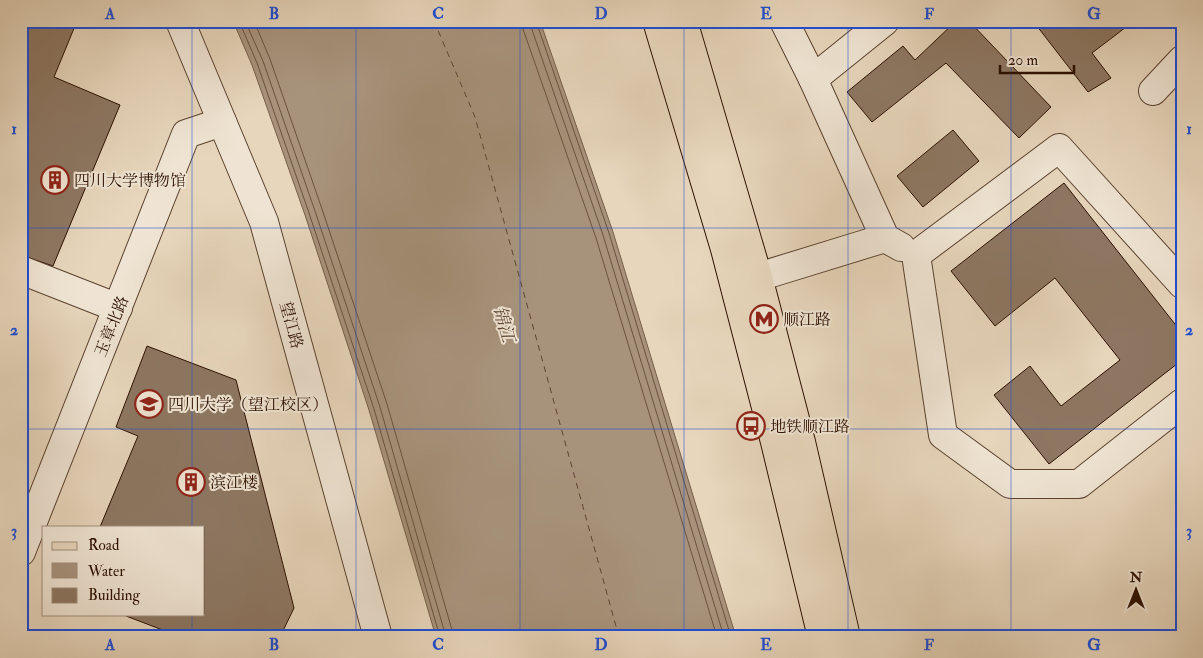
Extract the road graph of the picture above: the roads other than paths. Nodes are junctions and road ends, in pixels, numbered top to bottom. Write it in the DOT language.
graph roads {
  1 [pos="180,21"];
  2 [pos="658,21"];
  3 [pos="683,21"];
  4 [pos="784,21"];
  5 [pos="885,21"];
  6 [pos="1182,60"];
  7 [pos="813,79"];
  8 [pos="1153,91"];
  9 [pos="222,122"];
  10 [pos="885,238"];
  11 [pos="916,256"];
  12 [pos="21,270"];
  13 [pos="758,277"];
  14 [pos="1182,284"];
  15 [pos="118,308"];
  16 [pos="1182,402"];
  17 [pos="21,552"];
  18 [pos="378,637"];
  19 [pos="822,637"];
  20 [pos="846,637"];
  1 -- 9 [label="street, 望江路"];
  2 -- 19 [label="main road"];
  3 -- 13 [label="main road"];
  4 -- 7 [label="street"];
  5 -- 7 [label="street"];
  6 -- 8 [label="street"];
  7 -- 10 [label="street"];
  9 -- 15 [label="street, 玉章北路"];
  9 -- 18 [label="street, 望江路"];
  10 -- 11 [label="street"];
  10 -- 13 [label="street"];
  11 -- 14 [label="street"];
  11 -- 16 [label="street"];
  12 -- 15 [label="street"];
  13 -- 20 [label="main road"];
  15 -- 17 [label="street, 玉章北路"];
}
